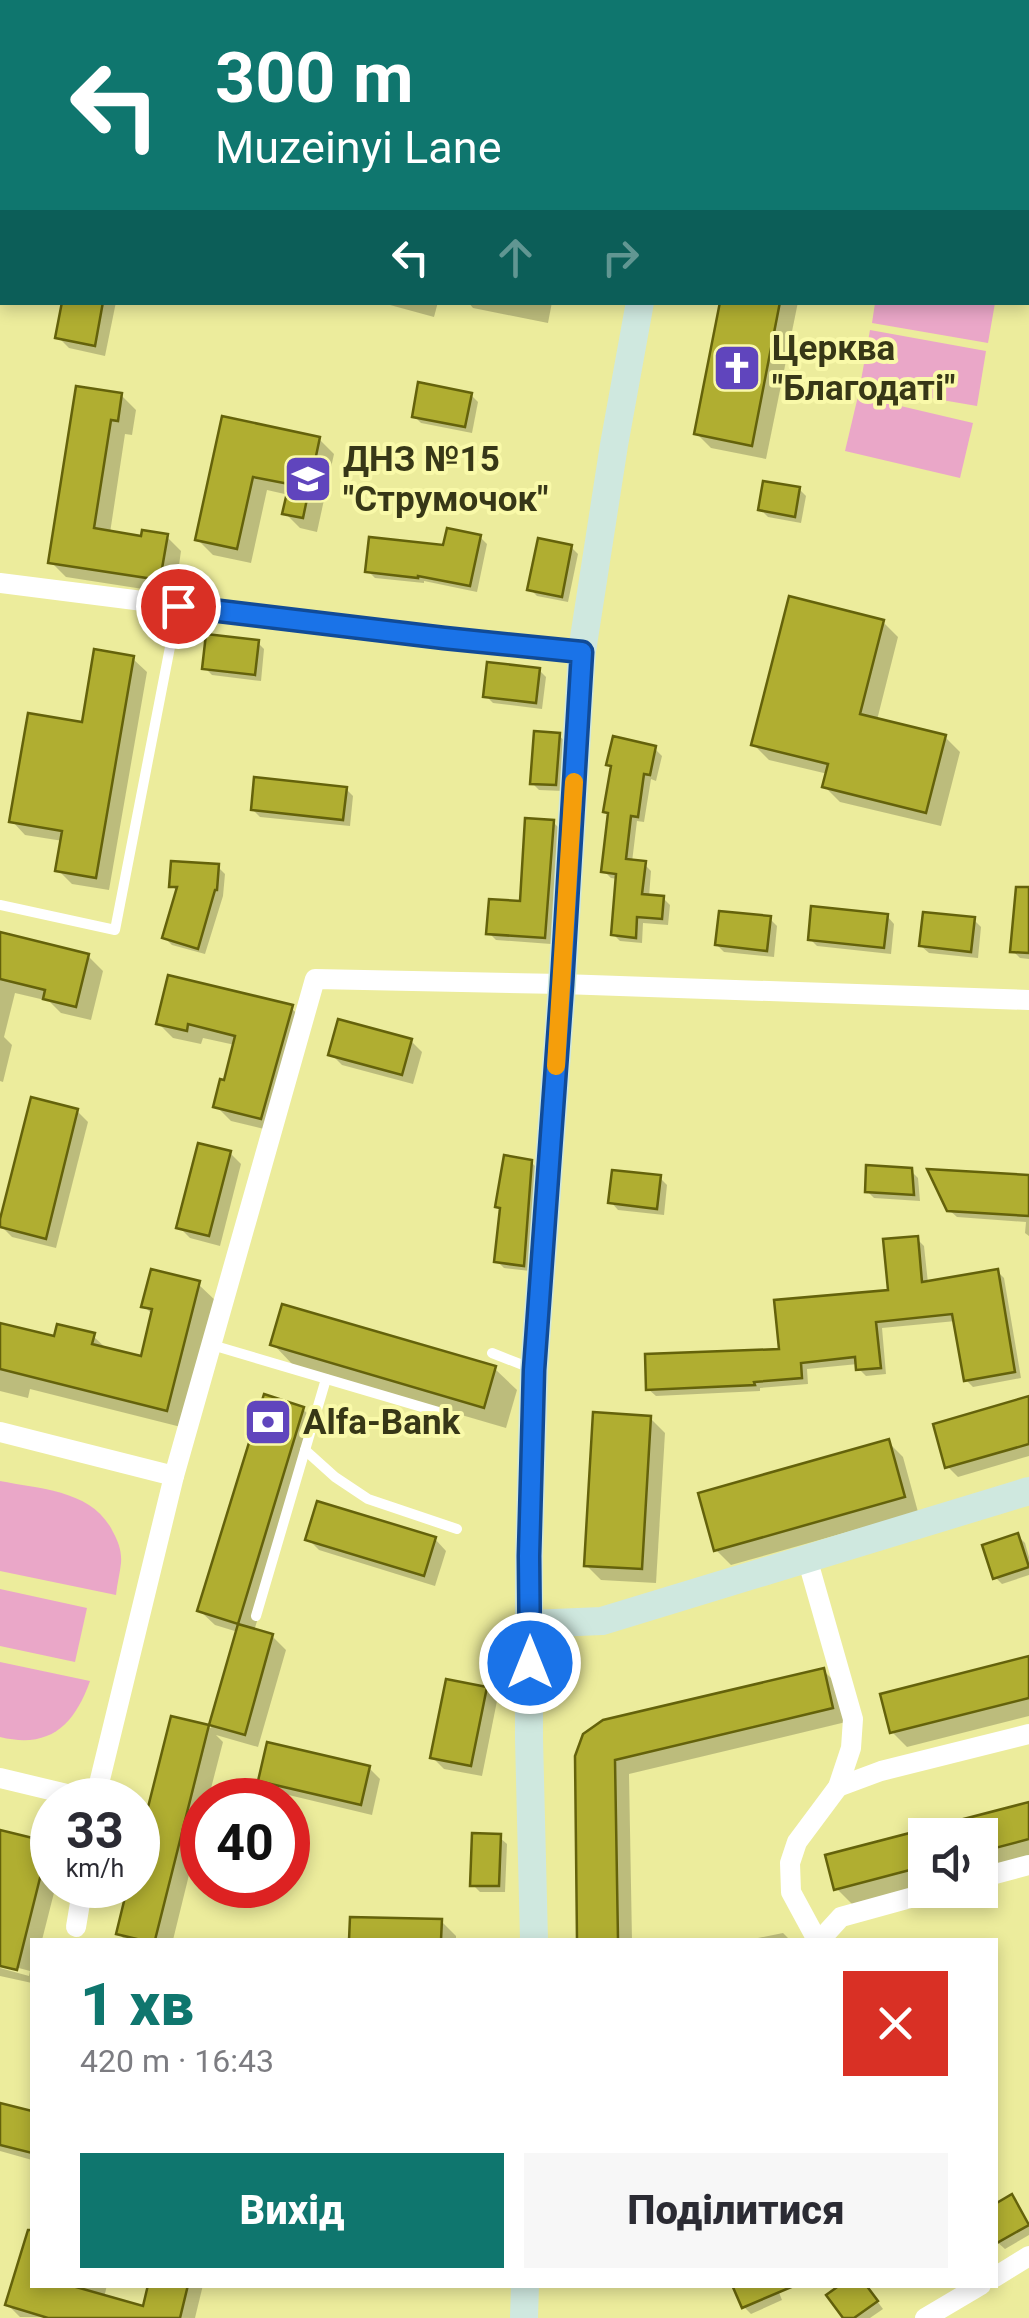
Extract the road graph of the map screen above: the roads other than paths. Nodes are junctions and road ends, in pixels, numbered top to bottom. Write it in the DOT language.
graph roads {
  1 [pos="639,305"];
  2 [pos="0,583"];
  3 [pos="178,606"];
  4 [pos="582,652"];
  5 [pos="0,905"];
  6 [pos="562,984"];
  7 [pos="1029,1000"];
  8 [pos="211,1344"];
  9 [pos="492,1353"];
  10 [pos="534,1370"];
  11 [pos="326,1379"];
  12 [pos="442,1413"];
  13 [pos="0,1432"];
  14 [pos="305,1450"];
  15 [pos="174,1476"];
  16 [pos="1029,1491"];
  17 [pos="458,1529"];
  18 [pos="807,1558"];
  19 [pos="256,1616"];
  20 [pos="530,1624"];
  21 [pos="1029,1734"];
  22 [pos="0,1778"];
  23 [pos="98,1778"];
  24 [pos="30,1785"];
  25 [pos="838,1786"];
  26 [pos="1029,1865"];
  27 [pos="998,1873"];
  28 [pos="908,1899"];
  29 [pos="79,1908"];
  30 [pos="76,1927"];
  31 [pos="534,1938"];
  32 [pos="817,1938"];
  33 [pos="820,1938"];
  34 [pos="1029,2256"];
  35 [pos="998,2269"];
  36 [pos="524,2288"];
  37 [pos="976,2288"];
  38 [pos="524,2318"];
  39 [pos="925,2318"];
  1 -- 4 [label="street"];
  2 -- 3 [label="street"];
  3 -- 4 [label="street"];
  3 -- 5 [label="lane"];
  4 -- 6 [label="street"];
  6 -- 7 [label="street"];
  6 -- 8 [label="street"];
  6 -- 10 [label="street"];
  8 -- 11 [label="lane"];
  8 -- 15 [label="street"];
  9 -- 10 [label="lane"];
  10 -- 20 [label="street"];
  11 -- 12 [label="lane"];
  11 -- 14 [label="lane"];
  13 -- 15 [label="street"];
  14 -- 17 [label="lane"];
  14 -- 19 [label="lane"];
  15 -- 23 [label="street"];
  16 -- 18 [label="street"];
  18 -- 20 [label="street"];
  18 -- 25 [label="street"];
  20 -- 31 [label="street"];
  21 -- 25 [label="street"];
  22 -- 24 [label="street"];
  25 -- 32 [label="street"];
  26 -- 27 [label="street"];
  28 -- 33 [label="street"];
  29 -- 30 [label="street"];
  34 -- 35 [label="street"];
  36 -- 38 [label="street"];
  37 -- 39 [label="street"];
}
